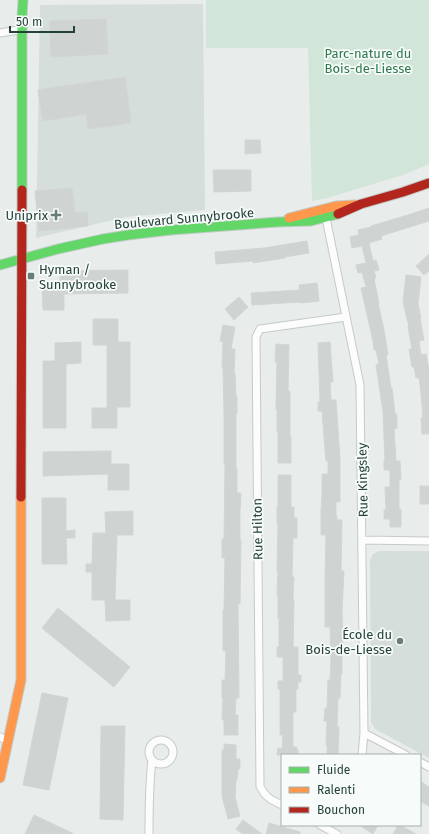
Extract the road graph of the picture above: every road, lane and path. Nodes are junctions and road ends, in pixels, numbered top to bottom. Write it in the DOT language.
graph roads {
  1 [pos="23,0"];
  2 [pos="22,30"];
  3 [pos="0,33"];
  4 [pos="429,182"];
  5 [pos="325,213"];
  6 [pos="22,259"];
  7 [pos="0,265"];
  8 [pos="346,317"];
  9 [pos="362,540"];
  10 [pos="429,542"];
  11 [pos="364,733"];
  12 [pos="4,739"];
  13 [pos="362,754"];
  14 [pos="404,754"];
  15 [pos="152,760"];
  16 [pos="0,778"];
  17 [pos="281,804"];
  18 [pos="322,826"];
  19 [pos="335,833"];
  20 [pos="149,834"];
  1 -- 2 [label="street"];
  2 -- 3 [label="street"];
  2 -- 6 [label="street"];
  4 -- 5 [label="street, Boulevard Sunnybrooke"];
  5 -- 6 [label="street, Boulevard Sunnybrooke"];
  5 -- 8 [label="street, Rue Kingsley"];
  6 -- 7 [label="street, Boulevard Sunnybrooke"];
  6 -- 12 [label="street"];
  8 -- 9 [label="street, Rue Kingsley"];
  8 -- 17 [label="street, Rue Hilton"];
  9 -- 10 [label="street"];
  9 -- 11 [label="street, Rue Kingsley"];
  11 -- 13 [label="street, Rue Kingsley"];
  11 -- 14 [label="street"];
  12 -- 16 [label="street"];
  15 -- 20 [label="street"];
  18 -- 19 [label="street"];
}
